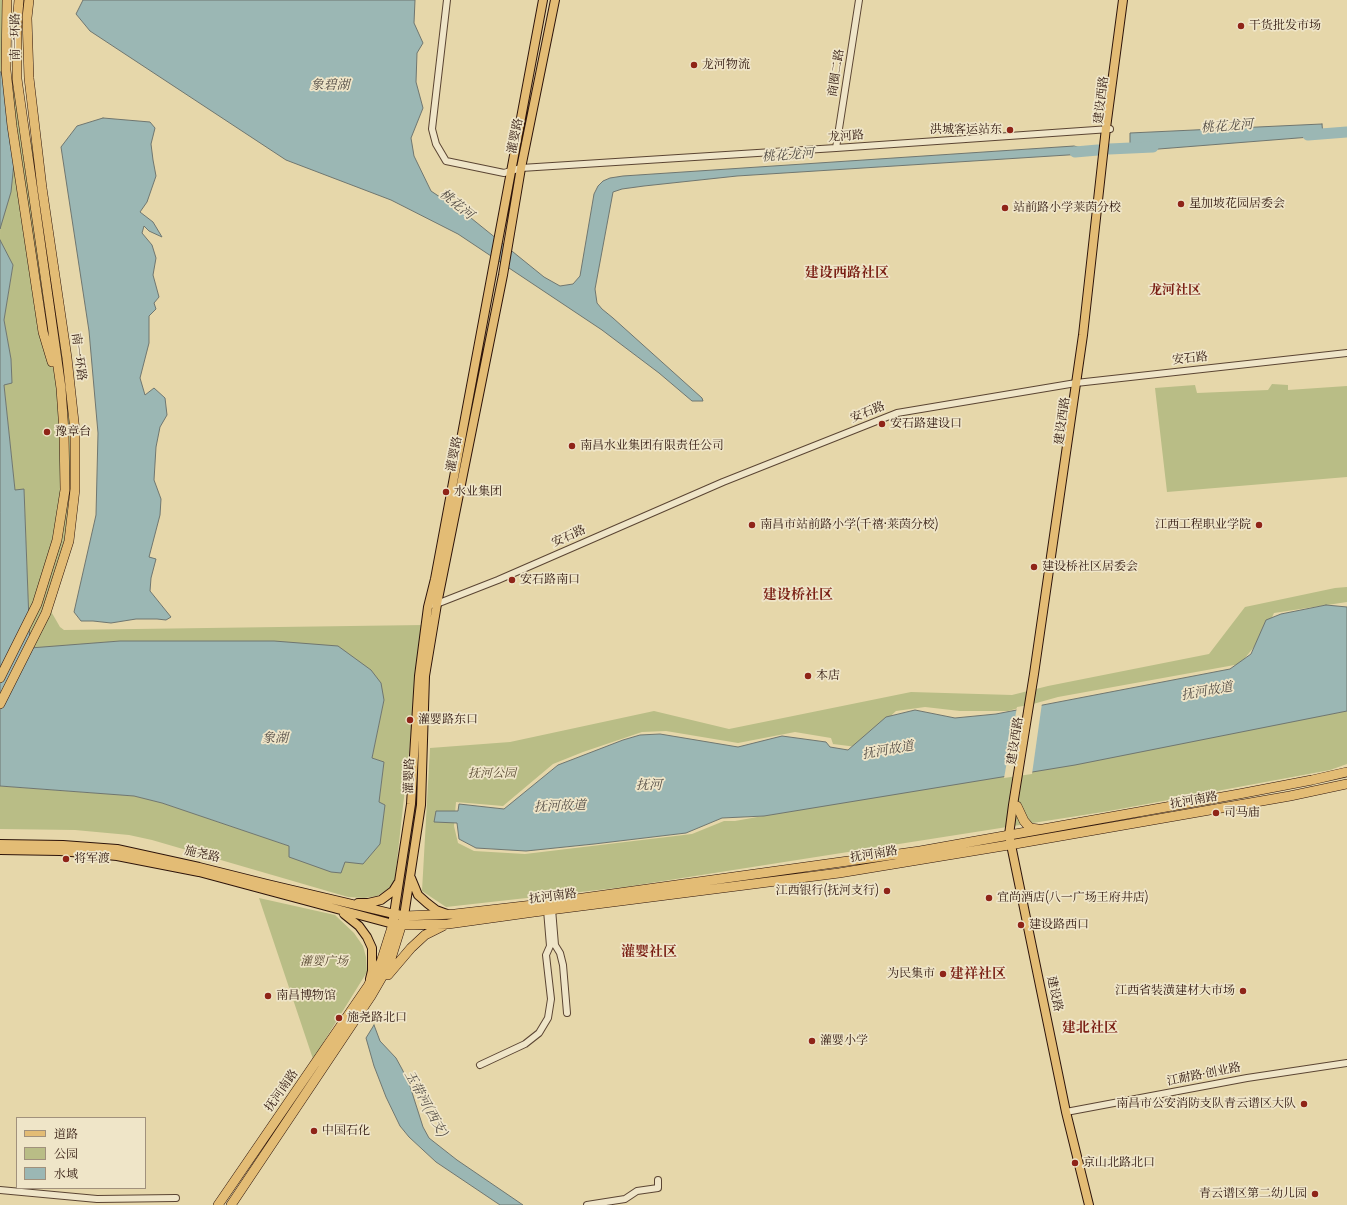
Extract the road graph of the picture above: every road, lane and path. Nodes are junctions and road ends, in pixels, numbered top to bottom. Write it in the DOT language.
graph roads {
  1 [pos="7,0"];
  2 [pos="19,0"];
  3 [pos="29,0"];
  4 [pos="446,0"];
  5 [pos="543,0"];
  6 [pos="555,0"];
  7 [pos="859,0"];
  8 [pos="1123,0"];
  9 [pos="1127,0"];
  10 [pos="1108,129"];
  11 [pos="836,148"];
  12 [pos="521,168"];
  13 [pos="511,170"];
  14 [pos="1347,353"];
  15 [pos="1078,383"];
  16 [pos="60,388"];
  17 [pos="437,604"];
  18 [pos="428,607"];
  19 [pos="0,678"];
  20 [pos="0,704"];
  21 [pos="1347,772"];
  22 [pos="1347,784"];
  23 [pos="1015,805"];
  24 [pos="1040,829"];
  25 [pos="1012,834"];
  26 [pos="0,844"];
  27 [pos="1013,844"];
  28 [pos="0,850"];
  29 [pos="411,878"];
  30 [pos="400,880"];
  31 [pos="337,906"];
  32 [pos="550,910"];
  33 [pos="394,914"];
  34 [pos="404,916"];
  35 [pos="448,919"];
  36 [pos="397,925"];
  37 [pos="368,986"];
  38 [pos="371,996"];
  39 [pos="567,1013"];
  40 [pos="1347,1063"];
  41 [pos="480,1065"];
  42 [pos="1066,1112"];
  43 [pos="658,1180"];
  44 [pos="0,1190"];
  45 [pos="176,1198"];
  46 [pos="218,1205"];
  47 [pos="231,1205"];
  48 [pos="587,1205"];
  49 [pos="1089,1205"];
  1 -- 16 [label="highway"];
  2 -- 16 [label="highway, 南一环路"];
  3 -- 20 [label="highway, 南一环路"];
  4 -- 13 [label="street, 龙河路"];
  5 -- 13 [label="main road, 灌婴路"];
  6 -- 12 [label="main road, 灌婴路"];
  7 -- 11 [label="street, 商圈二路"];
  8 -- 10 [label="main road, 建设西路"];
  9 -- 10 [label="main road, 建设西路"];
  10 -- 11 [label="street, 龙河路"];
  10 -- 15 [label="main road, 建设西路"];
  11 -- 12 [label="street, 龙河路"];
  12 -- 13 [label="street, 龙河路"];
  12 -- 17 [label="main road, 灌婴路"];
  13 -- 18 [label="main road, 灌婴路"];
  14 -- 15 [label="street, 安石路"];
  15 -- 17 [label="street, 安石路"];
  15 -- 23 [label="main road, 建设西路"];
  16 -- 19 [label="highway, 南一环路"];
  17 -- 18 [label="street, 安石路"];
  17 -- 29 [label="main road, 灌婴路"];
  18 -- 30 [label="main road, 灌婴路"];
  21 -- 24 [label="highway, 抚河南路"];
  22 -- 27 [label="highway, 抚河南路"];
  23 -- 24 [label="highway"];
  23 -- 25 [label="main road, 建设西路"];
  24 -- 25 [label="highway, 抚河南路"];
  25 -- 27 [label="main road, 建设西路"];
  25 -- 35 [label="highway, 抚河南路"];
  26 -- 31 [label="main road, 施尧路"];
  27 -- 32 [label="highway, 抚河南路"];
  27 -- 42 [label="main road, 建设路"];
  28 -- 31 [label="main road, 施尧路"];
  29 -- 34 [label="main road, 灌婴路"];
  29 -- 35 [label="main road"];
  30 -- 31 [label="main road"];
  30 -- 33 [label="main road, 灌婴路"];
  31 -- 33 [label="main road, 施尧路"];
  31 -- 36 [label="main road, 施尧路"];
  31 -- 37 [label="main road"];
  32 -- 35 [label="highway, 抚河南路"];
  32 -- 39 [label="street"];
  32 -- 41 [label="street"];
  33 -- 34 [label="highway, 抚河南路"];
  33 -- 36 [label="highway, 抚河南路"];
  34 -- 35 [label="highway, 抚河南路"];
  34 -- 36 [label="highway, 抚河南路"];
  35 -- 36 [label="highway, 抚河南路"];
  35 -- 38 [label="highway"];
  36 -- 37 [label="highway, 抚河南路"];
  36 -- 38 [label="highway, 抚河南路"];
  37 -- 46 [label="highway, 抚河南路"];
  38 -- 47 [label="highway, 抚河南路"];
  40 -- 42 [label="street, 江耐路·创业路"];
  42 -- 49 [label="main road, 建设路"];
  43 -- 48 [label="street"];
  44 -- 45 [label="street"];
}
